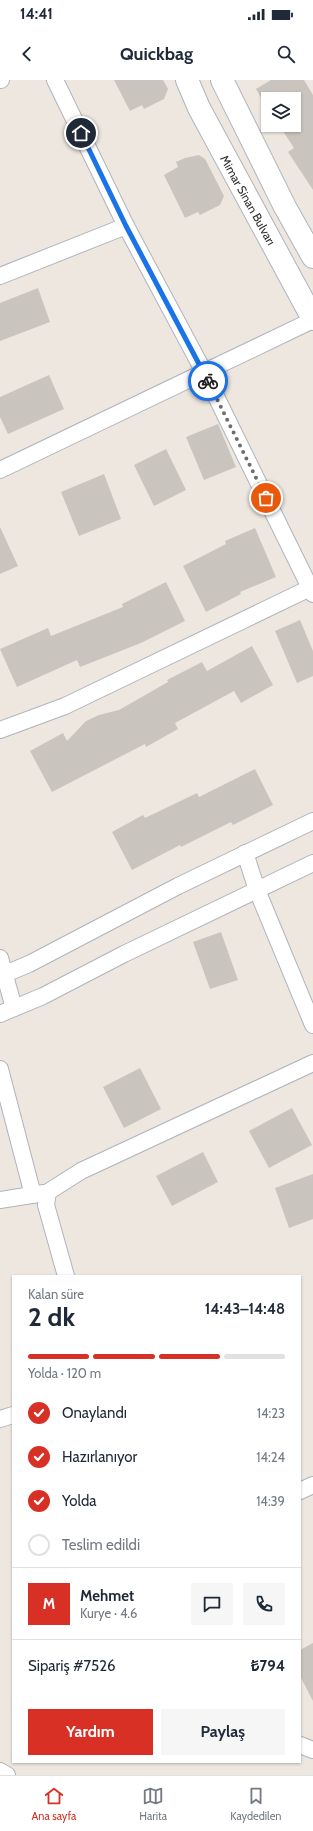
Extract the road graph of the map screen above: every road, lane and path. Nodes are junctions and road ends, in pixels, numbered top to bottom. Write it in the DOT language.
graph roads {
  1 [pos="55,80"];
  2 [pos="187,80"];
  3 [pos="222,80"];
  4 [pos="126,226"];
  5 [pos="313,257"];
  6 [pos="0,276"];
  7 [pos="313,319"];
  8 [pos="204,372"];
  9 [pos="0,470"];
  10 [pos="311,591"];
  11 [pos="0,730"];
  12 [pos="313,821"];
  13 [pos="245,853"];
  14 [pos="313,863"];
  15 [pos="257,890"];
  16 [pos="0,958"];
  17 [pos="2,975"];
  18 [pos="7,1011"];
  19 [pos="313,1025"];
  20 [pos="313,1063"];
  21 [pos="0,1069"];
  22 [pos="40,1194"];
  23 [pos="0,1200"];
  24 [pos="66,1275"];
  25 [pos="12,1416"];
  26 [pos="0,1419"];
  27 [pos="313,1485"];
  28 [pos="301,1491"];
  29 [pos="301,1745"];
  30 [pos="313,1750"];
  31 [pos="0,1771"];
  32 [pos="7,1775"];
  1 -- 4 [label="street"];
  2 -- 7 [label="main road, Mimar Sinan Bulvarı"];
  3 -- 5 [label="main road"];
  4 -- 6 [label="street"];
  4 -- 8 [label="street"];
  7 -- 8 [label="street"];
  8 -- 9 [label="street"];
  8 -- 10 [label="street"];
  10 -- 11 [label="street"];
  12 -- 13 [label="street"];
  13 -- 15 [label="street"];
  13 -- 17 [label="street"];
  14 -- 15 [label="street"];
  15 -- 18 [label="street"];
  15 -- 19 [label="street"];
  16 -- 17 [label="street"];
  17 -- 18 [label="street"];
  20 -- 22 [label="street"];
  21 -- 22 [label="street"];
  22 -- 23 [label="street"];
  22 -- 24 [label="street"];
  25 -- 26 [label="street"];
  27 -- 28 [label="street"];
  29 -- 30 [label="street"];
  31 -- 32 [label="street"];
}
